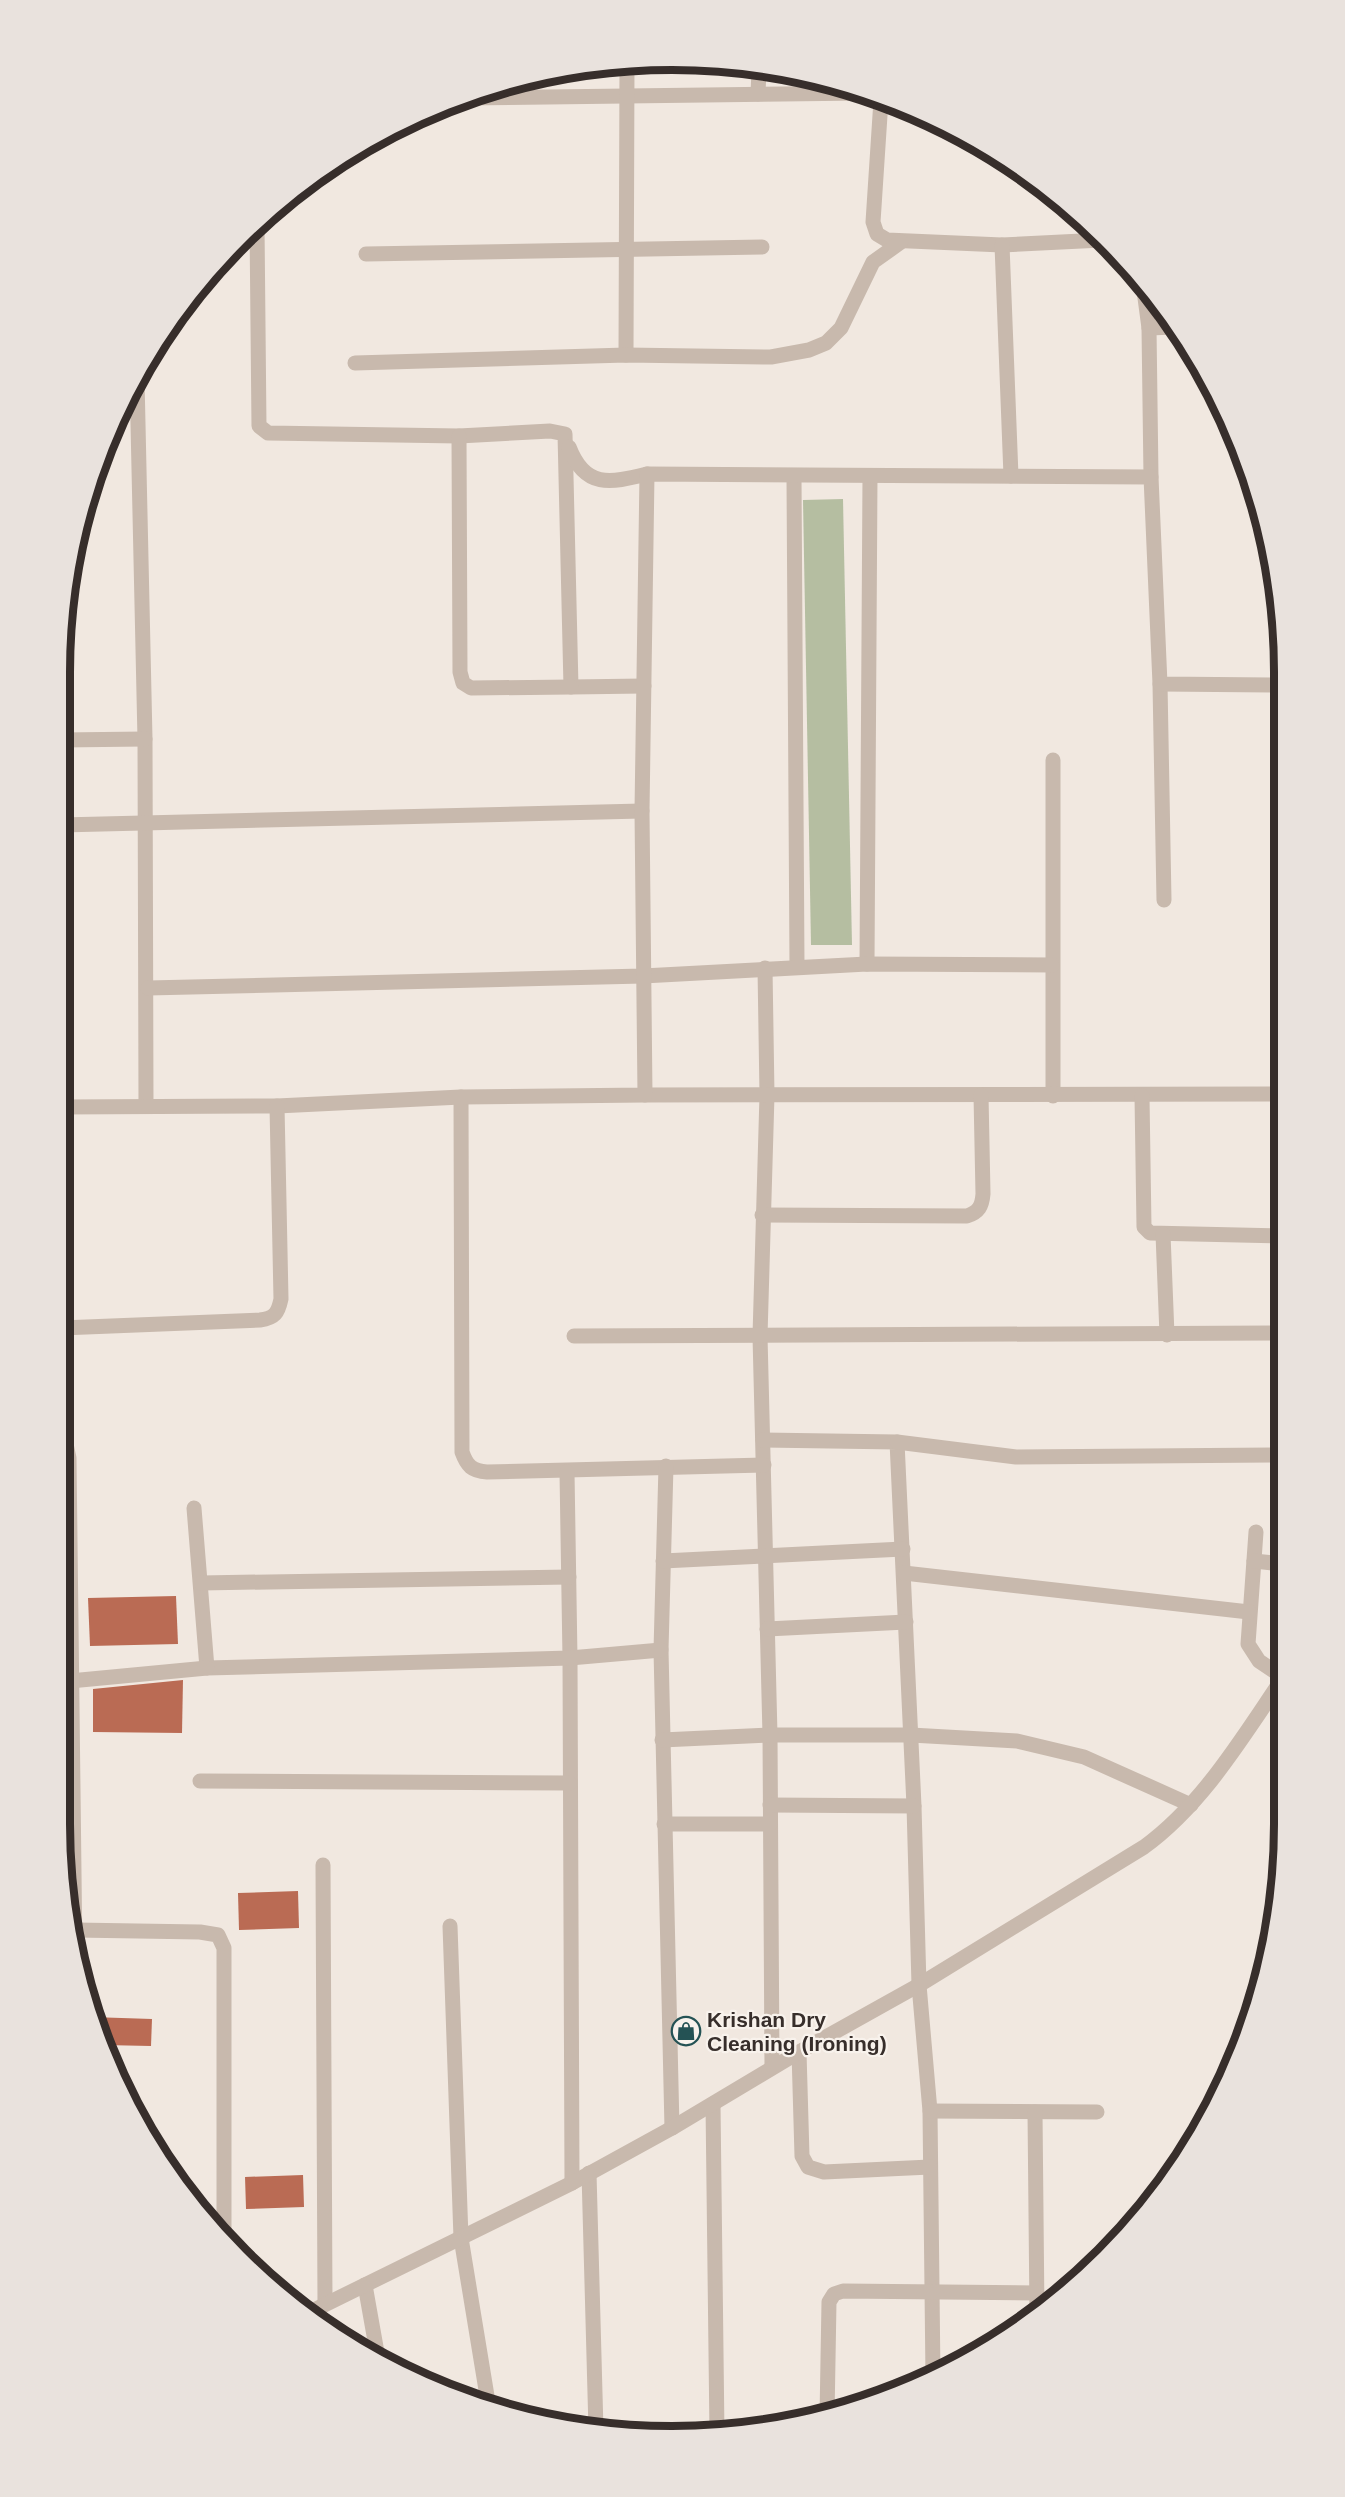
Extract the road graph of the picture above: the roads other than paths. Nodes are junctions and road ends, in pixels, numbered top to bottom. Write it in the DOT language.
graph roads {
  1 [pos="627,73"];
  2 [pos="759,77"];
  3 [pos="836,93"];
  4 [pos="758,94"];
  5 [pos="493,98"];
  6 [pos="627,98"];
  7 [pos="881,107"];
  8 [pos="257,238"];
  9 [pos="1091,241"];
  10 [pos="901,242"];
  11 [pos="1002,245"];
  12 [pos="762,247"];
  13 [pos="626,251"];
  14 [pos="366,254"];
  15 [pos="1145,300"];
  16 [pos="1165,327"];
  17 [pos="1149,328"];
  18 [pos="626,355"];
  19 [pos="355,363"];
  20 [pos="137,397"];
  21 [pos="565,434"];
  22 [pos="459,436"];
  23 [pos="647,474"];
  24 [pos="870,476"];
  25 [pos="1011,476"];
  26 [pos="794,477"];
  27 [pos="1151,477"];
  28 [pos="1160,684"];
  29 [pos="1274,685"];
  30 [pos="644,686"];
  31 [pos="571,687"];
  32 [pos="145,738"];
  33 [pos="70,740"];
  34 [pos="1053,760"];
  35 [pos="642,811"];
  36 [pos="145,823"];
  37 [pos="70,825"];
  38 [pos="1164,900"];
  39 [pos="867,964"];
  40 [pos="1052,965"];
  41 [pos="797,966"];
  42 [pos="765,968"];
  43 [pos="643,976"];
  44 [pos="148,988"];
  45 [pos="1274,1094"];
  46 [pos="645,1095"];
  47 [pos="767,1095"];
  48 [pos="981,1095"];
  49 [pos="1142,1095"];
  50 [pos="1053,1096"];
  51 [pos="461,1097"];
  52 [pos="146,1105"];
  53 [pos="277,1106"];
  54 [pos="70,1107"];
  55 [pos="762,1215"];
  56 [pos="1163,1234"];
  57 [pos="1274,1236"];
  58 [pos="70,1328"];
  59 [pos="1274,1333"];
  60 [pos="1167,1335"];
  61 [pos="574,1336"];
  62 [pos="760,1336"];
  63 [pos="763,1440"];
  64 [pos="897,1442"];
  65 [pos="1274,1455"];
  66 [pos="764,1465"];
  67 [pos="666,1466"];
  68 [pos="567,1472"];
  69 [pos="194,1508"];
  70 [pos="1256,1532"];
  71 [pos="903,1549"];
  72 [pos="764,1555"];
  73 [pos="663,1561"];
  74 [pos="1254,1561"];
  75 [pos="1274,1563"];
  76 [pos="904,1573"];
  77 [pos="569,1577"];
  78 [pos="201,1583"];
  79 [pos="1249,1612"];
  80 [pos="906,1622"];
  81 [pos="766,1629"];
  82 [pos="661,1650"];
  83 [pos="570,1658"];
  84 [pos="207,1668"];
  85 [pos="1274,1672"];
  86 [pos="70,1681"];
  87 [pos="1274,1690"];
  88 [pos="770,1735"];
  89 [pos="910,1735"];
  90 [pos="662,1740"];
  91 [pos="200,1781"];
  92 [pos="569,1783"];
  93 [pos="770,1805"];
  94 [pos="1191,1805"];
  95 [pos="914,1806"];
  96 [pos="664,1824"];
  97 [pos="770,1824"];
  98 [pos="323,1865"];
  99 [pos="74,1884"];
  100 [pos="450,1926"];
  101 [pos="80,1930"];
  102 [pos="919,1985"];
  103 [pos="799,2052"];
  104 [pos="772,2067"];
  105 [pos="713,2104"];
  106 [pos="930,2111"];
  107 [pos="1035,2112"];
  108 [pos="1097,2112"];
  109 [pos="672,2128"];
  110 [pos="930,2167"];
  111 [pos="590,2173"];
  112 [pos="572,2182"];
  113 [pos="224,2225"];
  114 [pos="461,2238"];
  115 [pos="365,2286"];
  116 [pos="932,2293"];
  117 [pos="1037,2293"];
  118 [pos="1037,2303"];
  119 [pos="325,2304"];
  120 [pos="315,2309"];
  121 [pos="376,2349"];
  122 [pos="933,2367"];
  123 [pos="487,2397"];
  124 [pos="827,2406"];
  125 [pos="596,2421"];
  126 [pos="717,2425"];
  1 -- 6 [label="street"];
  2 -- 4 [label="street"];
  3 -- 4 [label="street"];
  4 -- 6 [label="street"];
  5 -- 6 [label="street"];
  6 -- 13 [label="street"];
  7 -- 10 [label="street"];
  8 -- 22 [label="street"];
  9 -- 11 [label="street"];
  10 -- 11 [label="street"];
  10 -- 18 [label="street"];
  11 -- 25 [label="street"];
  12 -- 13 [label="street"];
  13 -- 14 [label="street"];
  13 -- 18 [label="street"];
  15 -- 17 [label="street"];
  16 -- 17 [label="street"];
  17 -- 27 [label="street"];
  18 -- 19 [label="street"];
  20 -- 32 [label="street"];
  21 -- 22 [label="street"];
  21 -- 23 [label="street"];
  21 -- 31 [label="street"];
  22 -- 31 [label="street"];
  23 -- 26 [label="street"];
  23 -- 30 [label="street"];
  24 -- 25 [label="street"];
  24 -- 26 [label="street"];
  24 -- 39 [label="street"];
  25 -- 27 [label="street"];
  26 -- 41 [label="street"];
  27 -- 28 [label="street"];
  28 -- 29 [label="street"];
  28 -- 38 [label="street"];
  30 -- 31 [label="street"];
  30 -- 35 [label="street"];
  32 -- 33 [label="street"];
  32 -- 36 [label="street"];
  34 -- 40 [label="street"];
  35 -- 36 [label="street"];
  35 -- 43 [label="street"];
  36 -- 37 [label="street"];
  36 -- 44 [label="street"];
  39 -- 40 [label="street"];
  39 -- 41 [label="street"];
  40 -- 50 [label="street"];
  41 -- 42 [label="street"];
  42 -- 43 [label="street"];
  42 -- 47 [label="street"];
  43 -- 44 [label="street"];
  43 -- 46 [label="street"];
  44 -- 52 [label="street"];
  45 -- 49 [label="street"];
  46 -- 47 [label="street"];
  46 -- 51 [label="street"];
  47 -- 48 [label="street"];
  47 -- 55 [label="street"];
  48 -- 50 [label="street"];
  48 -- 55 [label="street"];
  49 -- 50 [label="street"];
  49 -- 56 [label="street"];
  51 -- 53 [label="street"];
  51 -- 68 [label="street"];
  52 -- 53 [label="street"];
  52 -- 54 [label="street"];
  53 -- 58 [label="street"];
  55 -- 62 [label="street"];
  56 -- 57 [label="street"];
  56 -- 60 [label="street"];
  59 -- 60 [label="street"];
  60 -- 62 [label="street"];
  61 -- 62 [label="street"];
  62 -- 63 [label="street"];
  63 -- 64 [label="street"];
  63 -- 66 [label="street"];
  64 -- 65 [label="street"];
  64 -- 71 [label="street"];
  66 -- 67 [label="street"];
  66 -- 72 [label="street"];
  67 -- 68 [label="street"];
  67 -- 73 [label="street"];
  68 -- 77 [label="street"];
  69 -- 78 [label="street"];
  70 -- 74 [label="street"];
  71 -- 72 [label="street"];
  71 -- 76 [label="street"];
  72 -- 73 [label="street"];
  72 -- 81 [label="street"];
  73 -- 82 [label="street"];
  74 -- 75 [label="street"];
  74 -- 79 [label="street"];
  76 -- 79 [label="street"];
  76 -- 80 [label="street"];
  77 -- 78 [label="street"];
  77 -- 83 [label="street"];
  78 -- 84 [label="street"];
  79 -- 85 [label="street"];
  80 -- 81 [label="street"];
  80 -- 89 [label="street"];
  81 -- 88 [label="street"];
  82 -- 83 [label="street"];
  82 -- 90 [label="street"];
  83 -- 84 [label="street"];
  83 -- 92 [label="street"];
  84 -- 86 [label="street"];
  86 -- 99 [label="street"];
  87 -- 94 [label="street"];
  88 -- 89 [label="street"];
  88 -- 90 [label="street"];
  88 -- 93 [label="street"];
  89 -- 94 [label="street"];
  89 -- 95 [label="street"];
  90 -- 96 [label="street"];
  91 -- 92 [label="street"];
  92 -- 112 [label="street"];
  93 -- 95 [label="street"];
  93 -- 97 [label="street"];
  94 -- 102 [label="street"];
  95 -- 102 [label="street"];
  96 -- 97 [label="street"];
  96 -- 109 [label="street"];
  97 -- 104 [label="street"];
  98 -- 119 [label="street"];
  100 -- 114 [label="street"];
  101 -- 113 [label="street"];
  102 -- 103 [label="street"];
  102 -- 106 [label="street"];
  103 -- 104 [label="street"];
  103 -- 110 [label="street"];
  104 -- 105 [label="street"];
  105 -- 109 [label="street"];
  105 -- 126 [label="street"];
  106 -- 107 [label="street"];
  106 -- 110 [label="street"];
  107 -- 108 [label="street"];
  107 -- 117 [label="street"];
  109 -- 111 [label="street"];
  110 -- 116 [label="street"];
  111 -- 112 [label="street"];
  111 -- 125 [label="street"];
  112 -- 114 [label="street"];
  114 -- 115 [label="street"];
  114 -- 123 [label="street"];
  115 -- 119 [label="street"];
  115 -- 121 [label="street"];
  116 -- 117 [label="street"];
  116 -- 122 [label="street"];
  116 -- 124 [label="street"];
  117 -- 118 [label="street"];
  119 -- 120 [label="street"];
}
